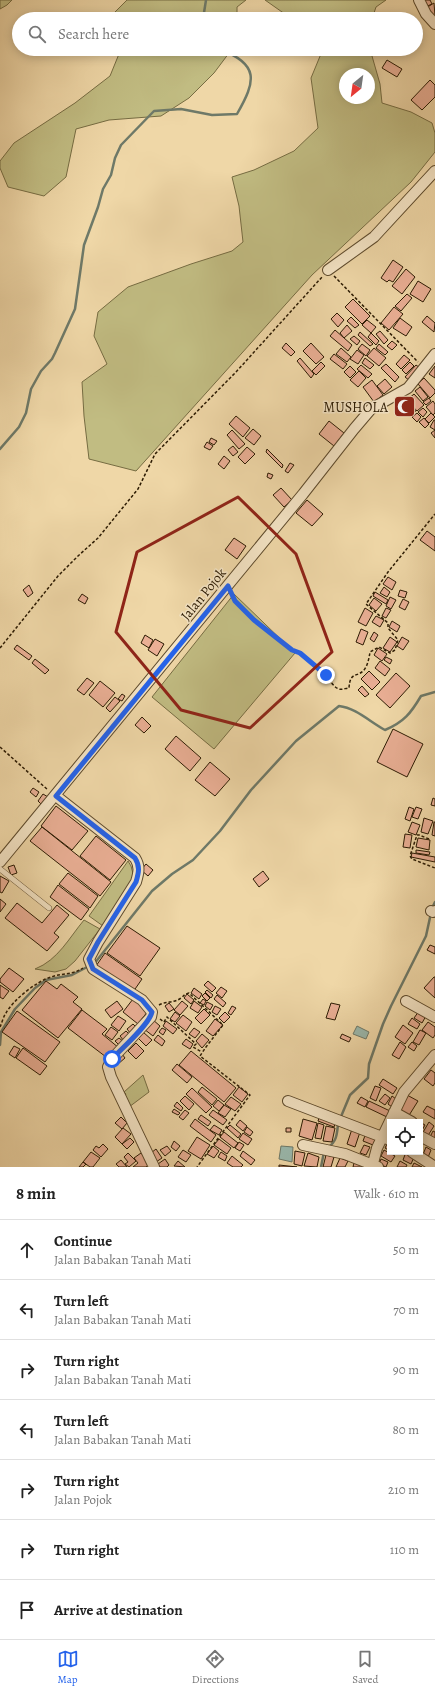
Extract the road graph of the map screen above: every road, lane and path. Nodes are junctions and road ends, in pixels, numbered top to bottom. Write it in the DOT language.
graph roads {
  1 [pos="419,0"];
  2 [pos="435,24"];
  3 [pos="435,171"];
  4 [pos="328,270"];
  5 [pos="435,354"];
  6 [pos="424,368"];
  7 [pos="435,514"];
  8 [pos="228,586"];
  9 [pos="0,648"];
  10 [pos="0,747"];
  11 [pos="56,796"];
  12 [pos="429,839"];
  13 [pos="0,862"];
  14 [pos="0,868"];
  15 [pos="435,868"];
  16 [pos="49,908"];
  17 [pos="90,964"];
  18 [pos="406,1001"];
  19 [pos="152,1012"];
  20 [pos="435,1017"];
  21 [pos="0,1027"];
  22 [pos="202,1052"];
  23 [pos="433,1061"];
  24 [pos="288,1101"];
  25 [pos="394,1112"];
  26 [pos="407,1119"];
  27 [pos="386,1138"];
  28 [pos="423,1138"];
  29 [pos="435,1144"];
  30 [pos="304,1145"];
  31 [pos="417,1155"];
  32 [pos="374,1166"];
  33 [pos="154,1167"];
  34 [pos="197,1167"];
  35 [pos="435,1167"];
  1 -- 2 [label="street"];
  3 -- 4 [label="street"];
  4 -- 6 [label="path"];
  4 -- 9 [label="path"];
  5 -- 6 [label="street, Jalan Pojok"];
  6 -- 8 [label="street, Jalan Pojok"];
  7 -- 8 [label="path"];
  8 -- 11 [label="street, Jalan Pojok"];
  10 -- 11 [label="path"];
  11 -- 13 [label="street, Jalan Pojok"];
  11 -- 17 [label="street"];
  12 -- 15 [label="path"];
  14 -- 16 [label="lane"];
  17 -- 19 [label="street"];
  17 -- 21 [label="path"];
  18 -- 20 [label="street"];
  19 -- 22 [label="path"];
  19 -- 22 [label="path"];
  19 -- 33 [label="street"];
  22 -- 34 [label="path"];
  23 -- 25 [label="street"];
  24 -- 27 [label="street"];
  25 -- 26 [label="street"];
  25 -- 27 [label="street"];
  27 -- 32 [label="street"];
  28 -- 29 [label="street"];
  30 -- 32 [label="street"];
  31 -- 35 [label="street"];
}
